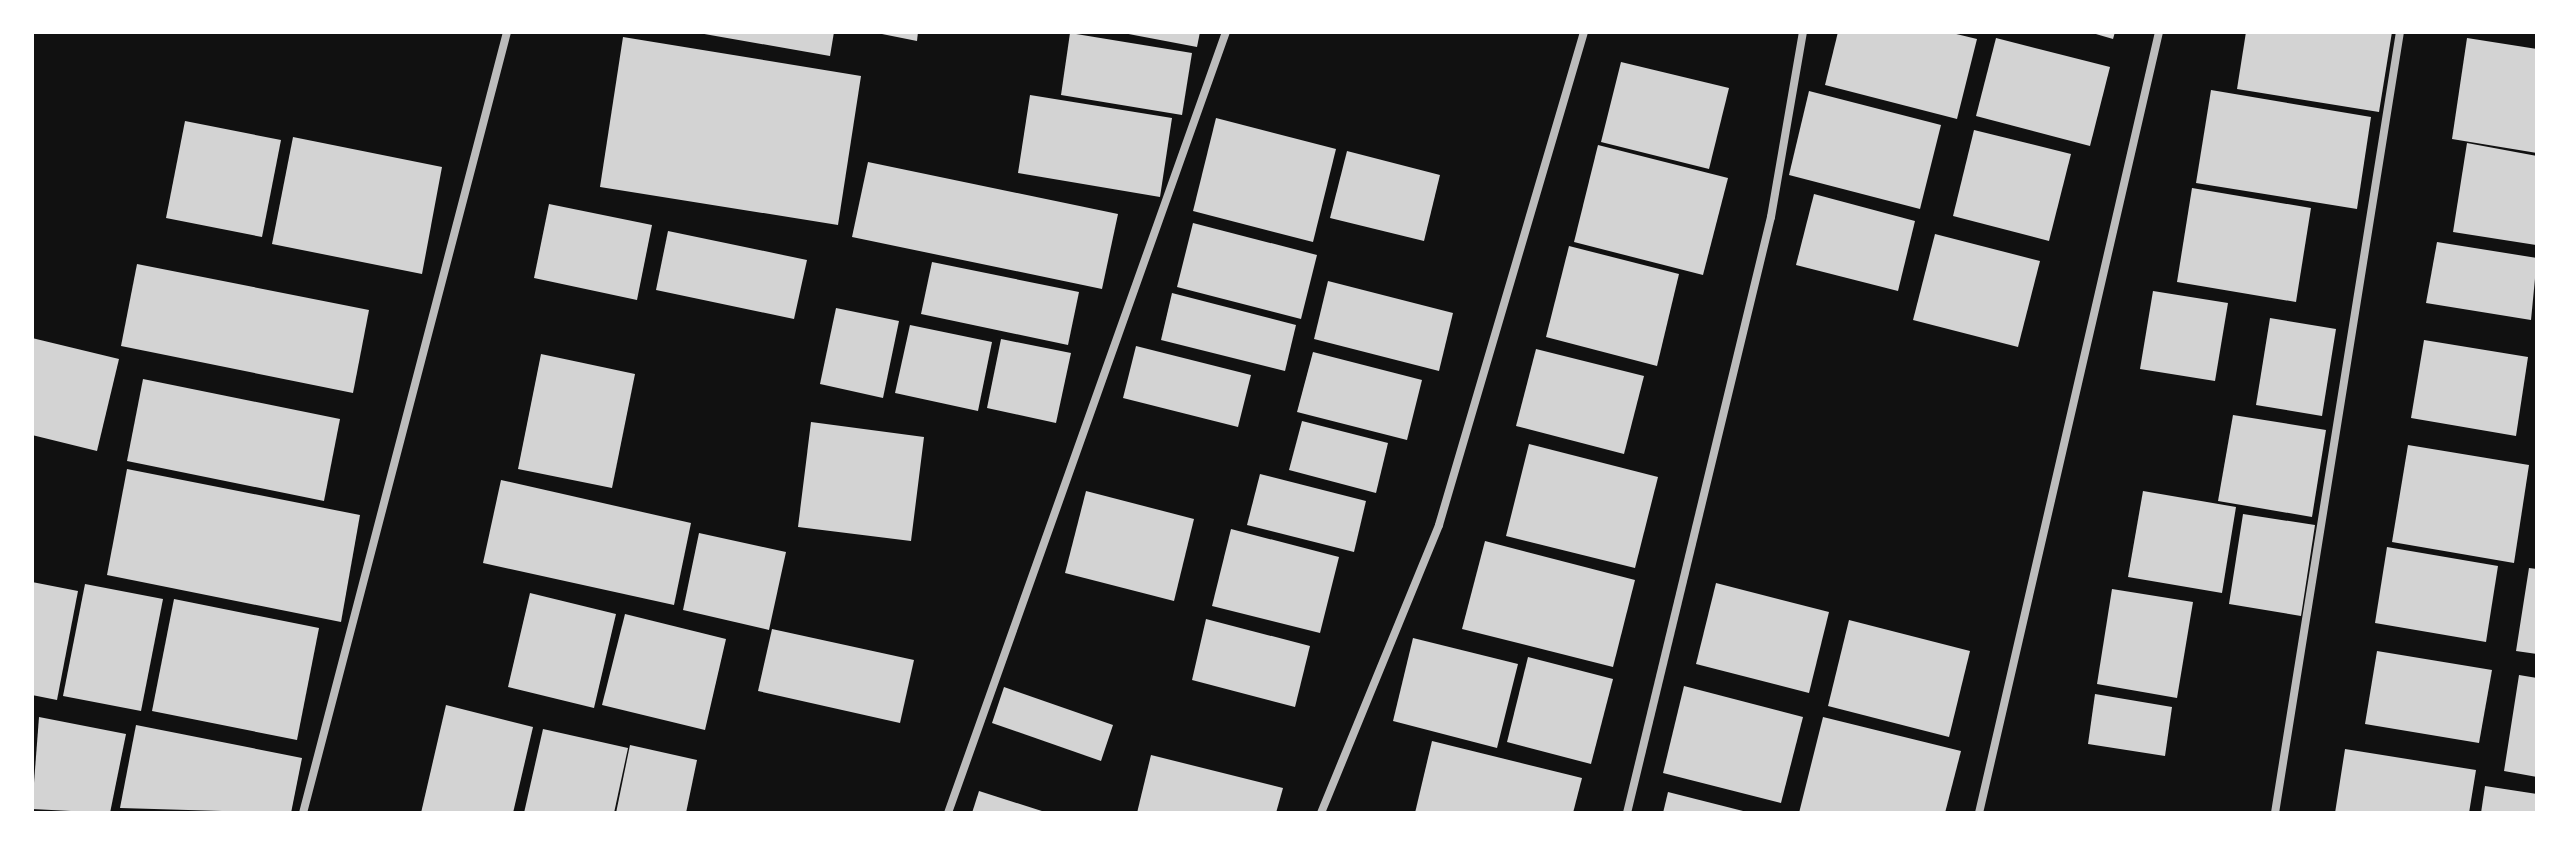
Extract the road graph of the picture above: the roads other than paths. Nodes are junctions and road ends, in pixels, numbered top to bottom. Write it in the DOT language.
graph roads {
  1 [pos="507,32"];
  2 [pos="1226,32"];
  3 [pos="1584,32"];
  4 [pos="1803,32"];
  5 [pos="2159,32"];
  6 [pos="2400,32"];
  7 [pos="303,813"];
  8 [pos="948,813"];
  9 [pos="1321,813"];
  10 [pos="1627,813"];
  11 [pos="1979,813"];
  12 [pos="2275,813"];
  1 -- 7 [label="street"];
  2 -- 8 [label="street"];
  3 -- 9 [label="street"];
  4 -- 10 [label="street"];
  5 -- 11 [label="street"];
  6 -- 12 [label="street"];
}
